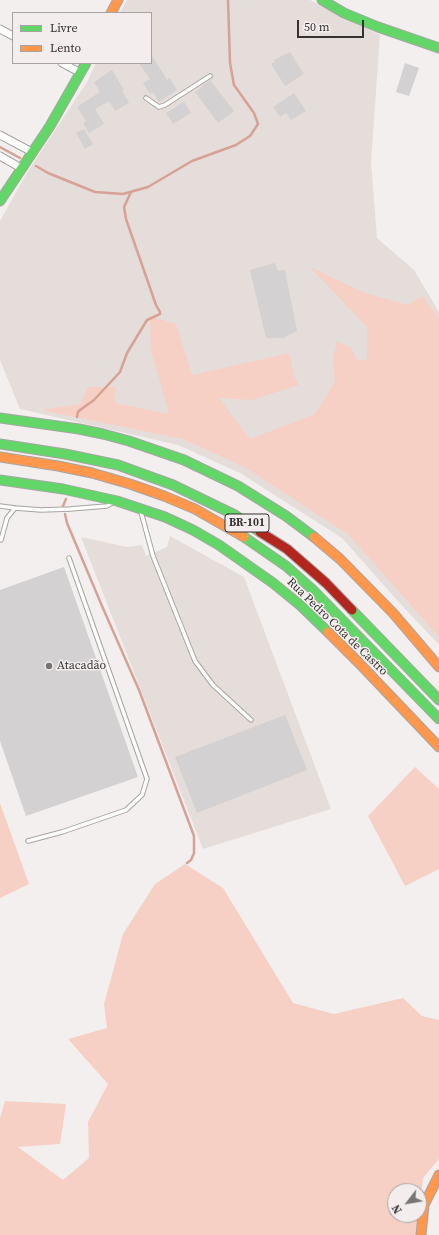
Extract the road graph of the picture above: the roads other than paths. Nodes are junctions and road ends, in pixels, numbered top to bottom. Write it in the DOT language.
graph roads {
  1 [pos="118,0"];
  2 [pos="322,0"];
  3 [pos="112,12"];
  4 [pos="0,29"];
  5 [pos="12,35"];
  6 [pos="439,48"];
  7 [pos="64,64"];
  8 [pos="86,64"];
  9 [pos="81,73"];
  10 [pos="210,76"];
  11 [pos="146,98"];
  12 [pos="0,135"];
  13 [pos="32,152"];
  14 [pos="0,156"];
  15 [pos="21,168"];
  16 [pos="0,201"];
  17 [pos="0,418"];
  18 [pos="0,444"];
  19 [pos="0,457"];
  20 [pos="0,480"];
  21 [pos="117,501"];
  22 [pos="0,506"];
  23 [pos="14,508"];
  24 [pos="141,509"];
  25 [pos="0,539"];
  26 [pos="69,558"];
  27 [pos="439,667"];
  28 [pos="439,700"];
  29 [pos="439,719"];
  30 [pos="251,720"];
  31 [pos="439,747"];
  32 [pos="28,841"];
  33 [pos="439,1175"];
  34 [pos="421,1235"];
  1 -- 3 [label="main road"];
  2 -- 6 [label="main road"];
  4 -- 5 [label="street"];
  7 -- 9 [label="street"];
  8 -- 9 [label="main road"];
  9 -- 13 [label="main road"];
  10 -- 11 [label="lane"];
  12 -- 13 [label="street"];
  13 -- 15 [label="main road"];
  14 -- 15 [label="street"];
  15 -- 16 [label="main road"];
  17 -- 27 [label="main road"];
  18 -- 28 [label="main road, BR-101"];
  19 -- 29 [label="main road, BR-101"];
  20 -- 21 [label="main road, Rua Pedro Cota de Castro"];
  21 -- 23 [label="lane"];
  21 -- 24 [label="main road, Rua Pedro Cota de Castro"];
  22 -- 23 [label="lane"];
  23 -- 25 [label="lane"];
  24 -- 30 [label="lane"];
  24 -- 31 [label="main road, Rua Pedro Cota de Castro"];
  26 -- 32 [label="lane"];
  33 -- 34 [label="main road"];
}
